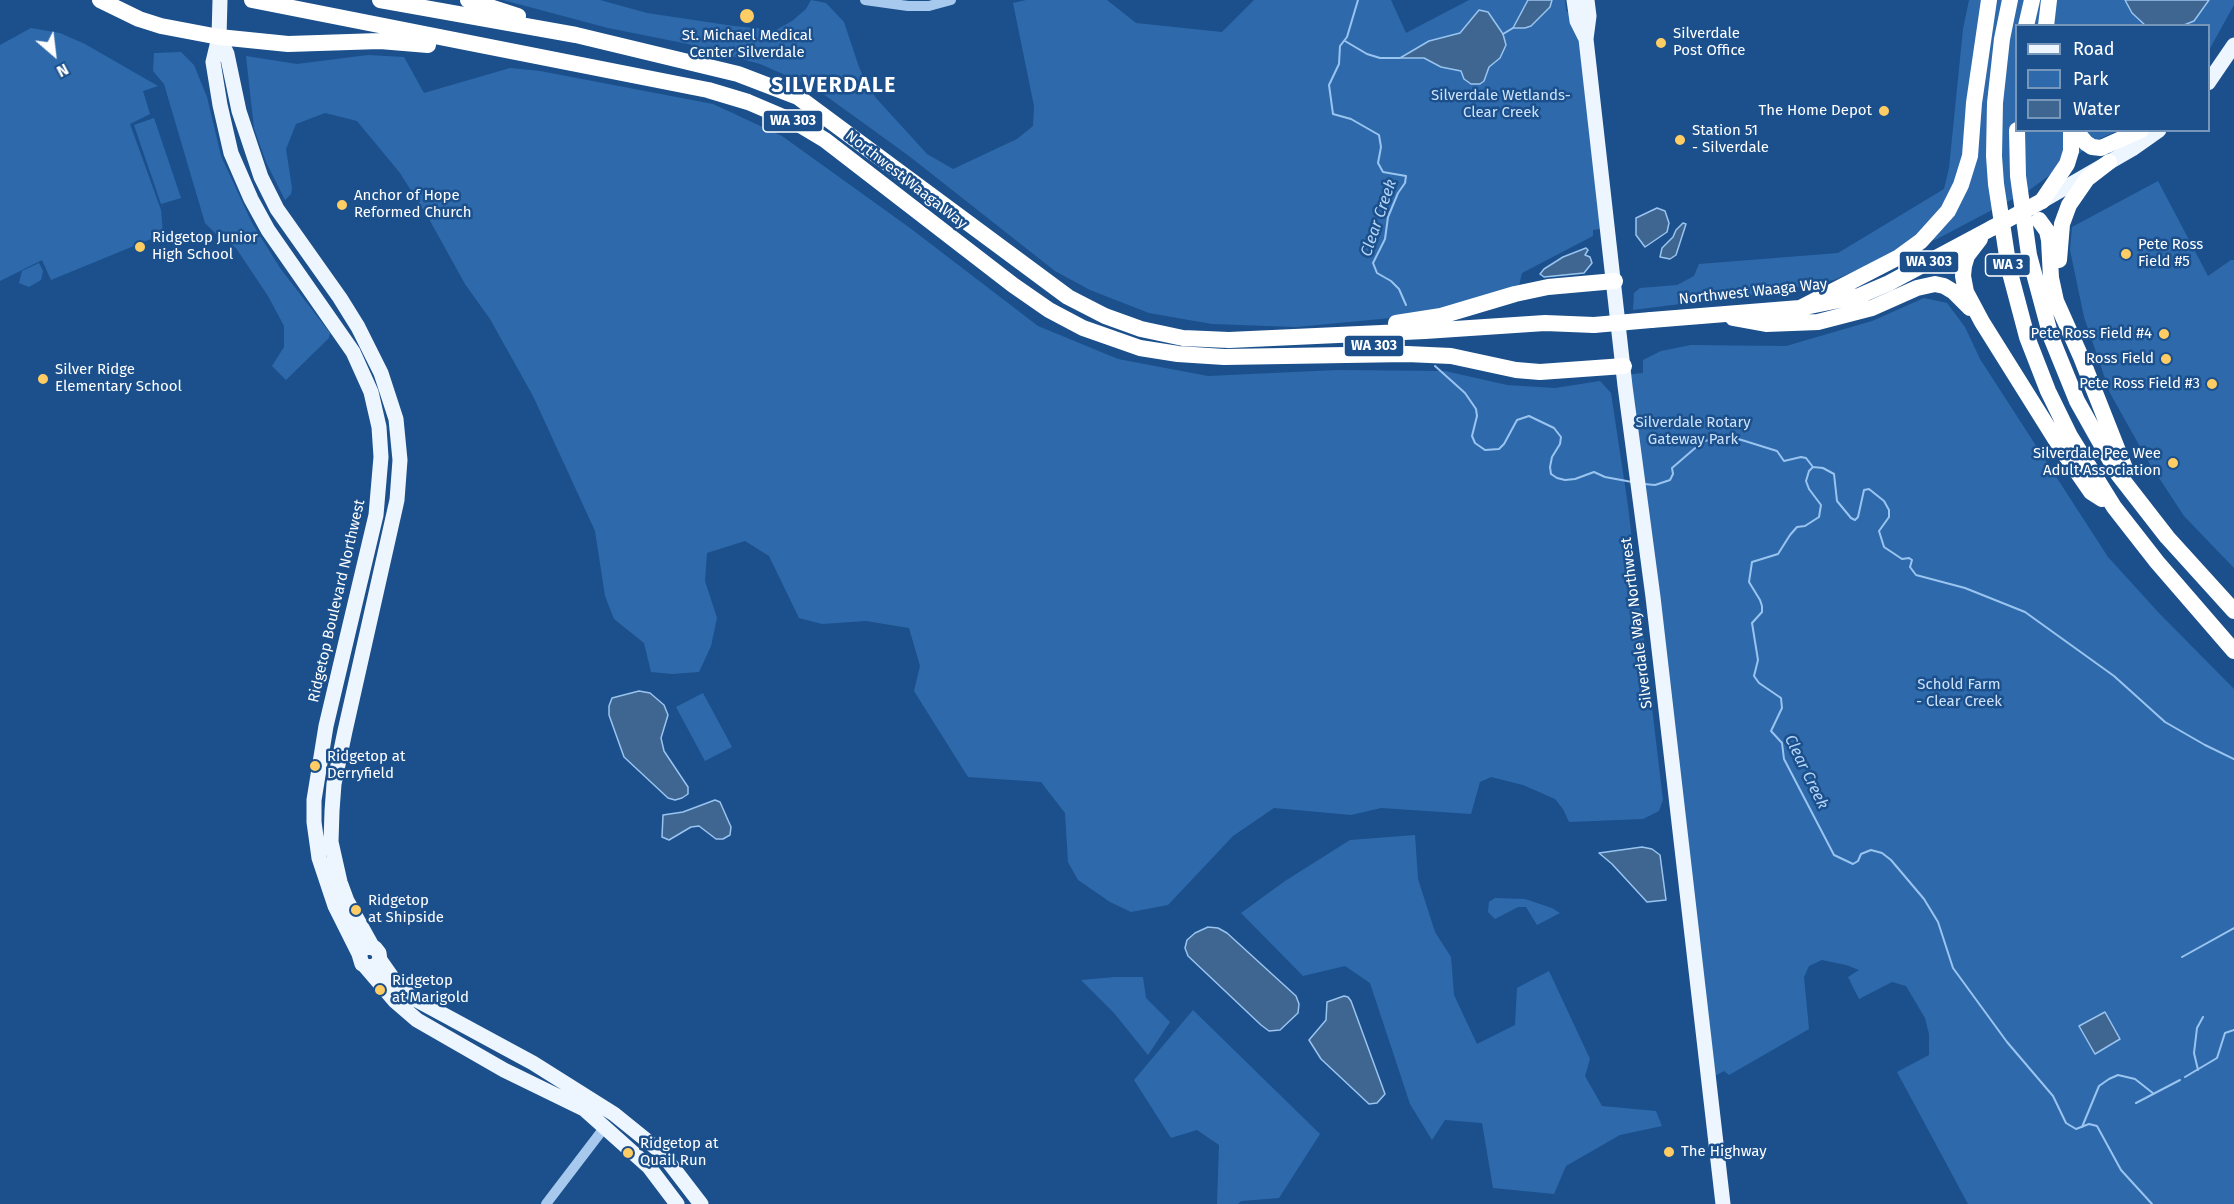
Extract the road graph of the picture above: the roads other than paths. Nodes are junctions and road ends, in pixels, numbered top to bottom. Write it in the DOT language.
graph roads {
  1 [pos="100,0"];
  2 [pos="220,0"];
  3 [pos="252,0"];
  4 [pos="380,0"];
  5 [pos="468,0"];
  6 [pos="865,0"];
  7 [pos="951,0"];
  8 [pos="1574,0"];
  9 [pos="1587,0"];
  10 [pos="1989,0"];
  11 [pos="2010,0"];
  12 [pos="2032,0"];
  13 [pos="2049,0"];
  14 [pos="2026,24"];
  15 [pos="2046,24"];
  16 [pos="576,35"];
  17 [pos="219,37"];
  18 [pos="1586,39"];
  19 [pos="2234,45"];
  20 [pos="555,59"];
  21 [pos="2210,80"];
  22 [pos="2018,132"];
  23 [pos="2073,132"];
  24 [pos="2075,132"];
  25 [pos="2136,132"];
  26 [pos="2156,132"];
  27 [pos="2109,162"];
  28 [pos="2042,201"];
  29 [pos="2017,215"];
  30 [pos="1970,246"];
  31 [pos="1615,280"];
  32 [pos="1800,308"];
  33 [pos="1722,315"];
  34 [pos="1982,322"];
  35 [pos="1594,325"];
  36 [pos="1306,337"];
  37 [pos="1277,355"];
  38 [pos="2081,357"];
  39 [pos="1624,366"];
  40 [pos="2142,504"];
  41 [pos="2114,507"];
  42 [pos="2234,611"];
  43 [pos="2234,651"];
  44 [pos="369,957"];
  45 [pos="614,1114"];
  46 [pos="604,1128"];
  47 [pos="546,1204"];
  48 [pos="677,1204"];
  49 [pos="701,1204"];
  50 [pos="1723,1204"];
  1 -- 17 [label="highway"];
  2 -- 17 [label="main road, Ridgetop Boulevard Northwest"];
  3 -- 20 [label="highway, Northwest Waaga Way / WA 303"];
  4 -- 16 [label="highway, Northwest Waaga Way / WA 303"];
  5 -- 16 [label="highway"];
  6 -- 7 [label="street"];
  8 -- 18 [label="main road, Silverdale Way Northwest"];
  9 -- 18 [label="main road, Silverdale Way Northwest"];
  10 -- 32 [label="highway"];
  11 -- 41 [label="highway, WA 3"];
  12 -- 14 [label="highway"];
  13 -- 15 [label="highway"];
  16 -- 36 [label="highway, Northwest Waaga Way / WA 303"];
  17 -- 20 [label="highway"];
  17 -- 44 [label="main road, Ridgetop Boulevard Northwest"];
  18 -- 31 [label="main road, Silverdale Way Northwest"];
  19 -- 21 [label="main road"];
  20 -- 37 [label="highway, Northwest Waaga Way / WA 303"];
  22 -- 40 [label="highway, WA 3"];
  23 -- 28 [label="highway"];
  24 -- 25 [label="highway"];
  26 -- 27 [label="main road"];
  27 -- 28 [label="main road"];
  27 -- 38 [label="highway"];
  28 -- 29 [label="highway, bridge"];
  29 -- 30 [label="highway, bridge"];
  29 -- 38 [label="highway"];
  30 -- 32 [label="highway, Northwest Waaga Way / WA 303"];
  30 -- 34 [label="highway"];
  31 -- 36 [label="highway"];
  31 -- 39 [label="main road, Silverdale Way Northwest"];
  32 -- 33 [label="highway, Northwest Waaga Way / WA 303"];
  33 -- 34 [label="highway"];
  33 -- 35 [label="highway, Northwest Waaga Way / WA 303, bridge"];
  34 -- 41 [label="highway"];
  35 -- 36 [label="highway, WA 303"];
  35 -- 37 [label="highway, WA 303"];
  37 -- 39 [label="highway"];
  38 -- 40 [label="highway"];
  39 -- 50 [label="main road, Silverdale Way Northwest"];
  40 -- 42 [label="highway, WA 3"];
  41 -- 43 [label="highway, WA 3"];
  44 -- 45 [label="main road, Ridgetop Boulevard Northwest"];
  44 -- 46 [label="main road, Ridgetop Boulevard Northwest"];
  45 -- 46 [label="main road"];
  45 -- 49 [label="main road, Ridgetop Boulevard Northwest"];
  46 -- 47 [label="street"];
  46 -- 48 [label="main road, Ridgetop Boulevard Northwest"];
}
